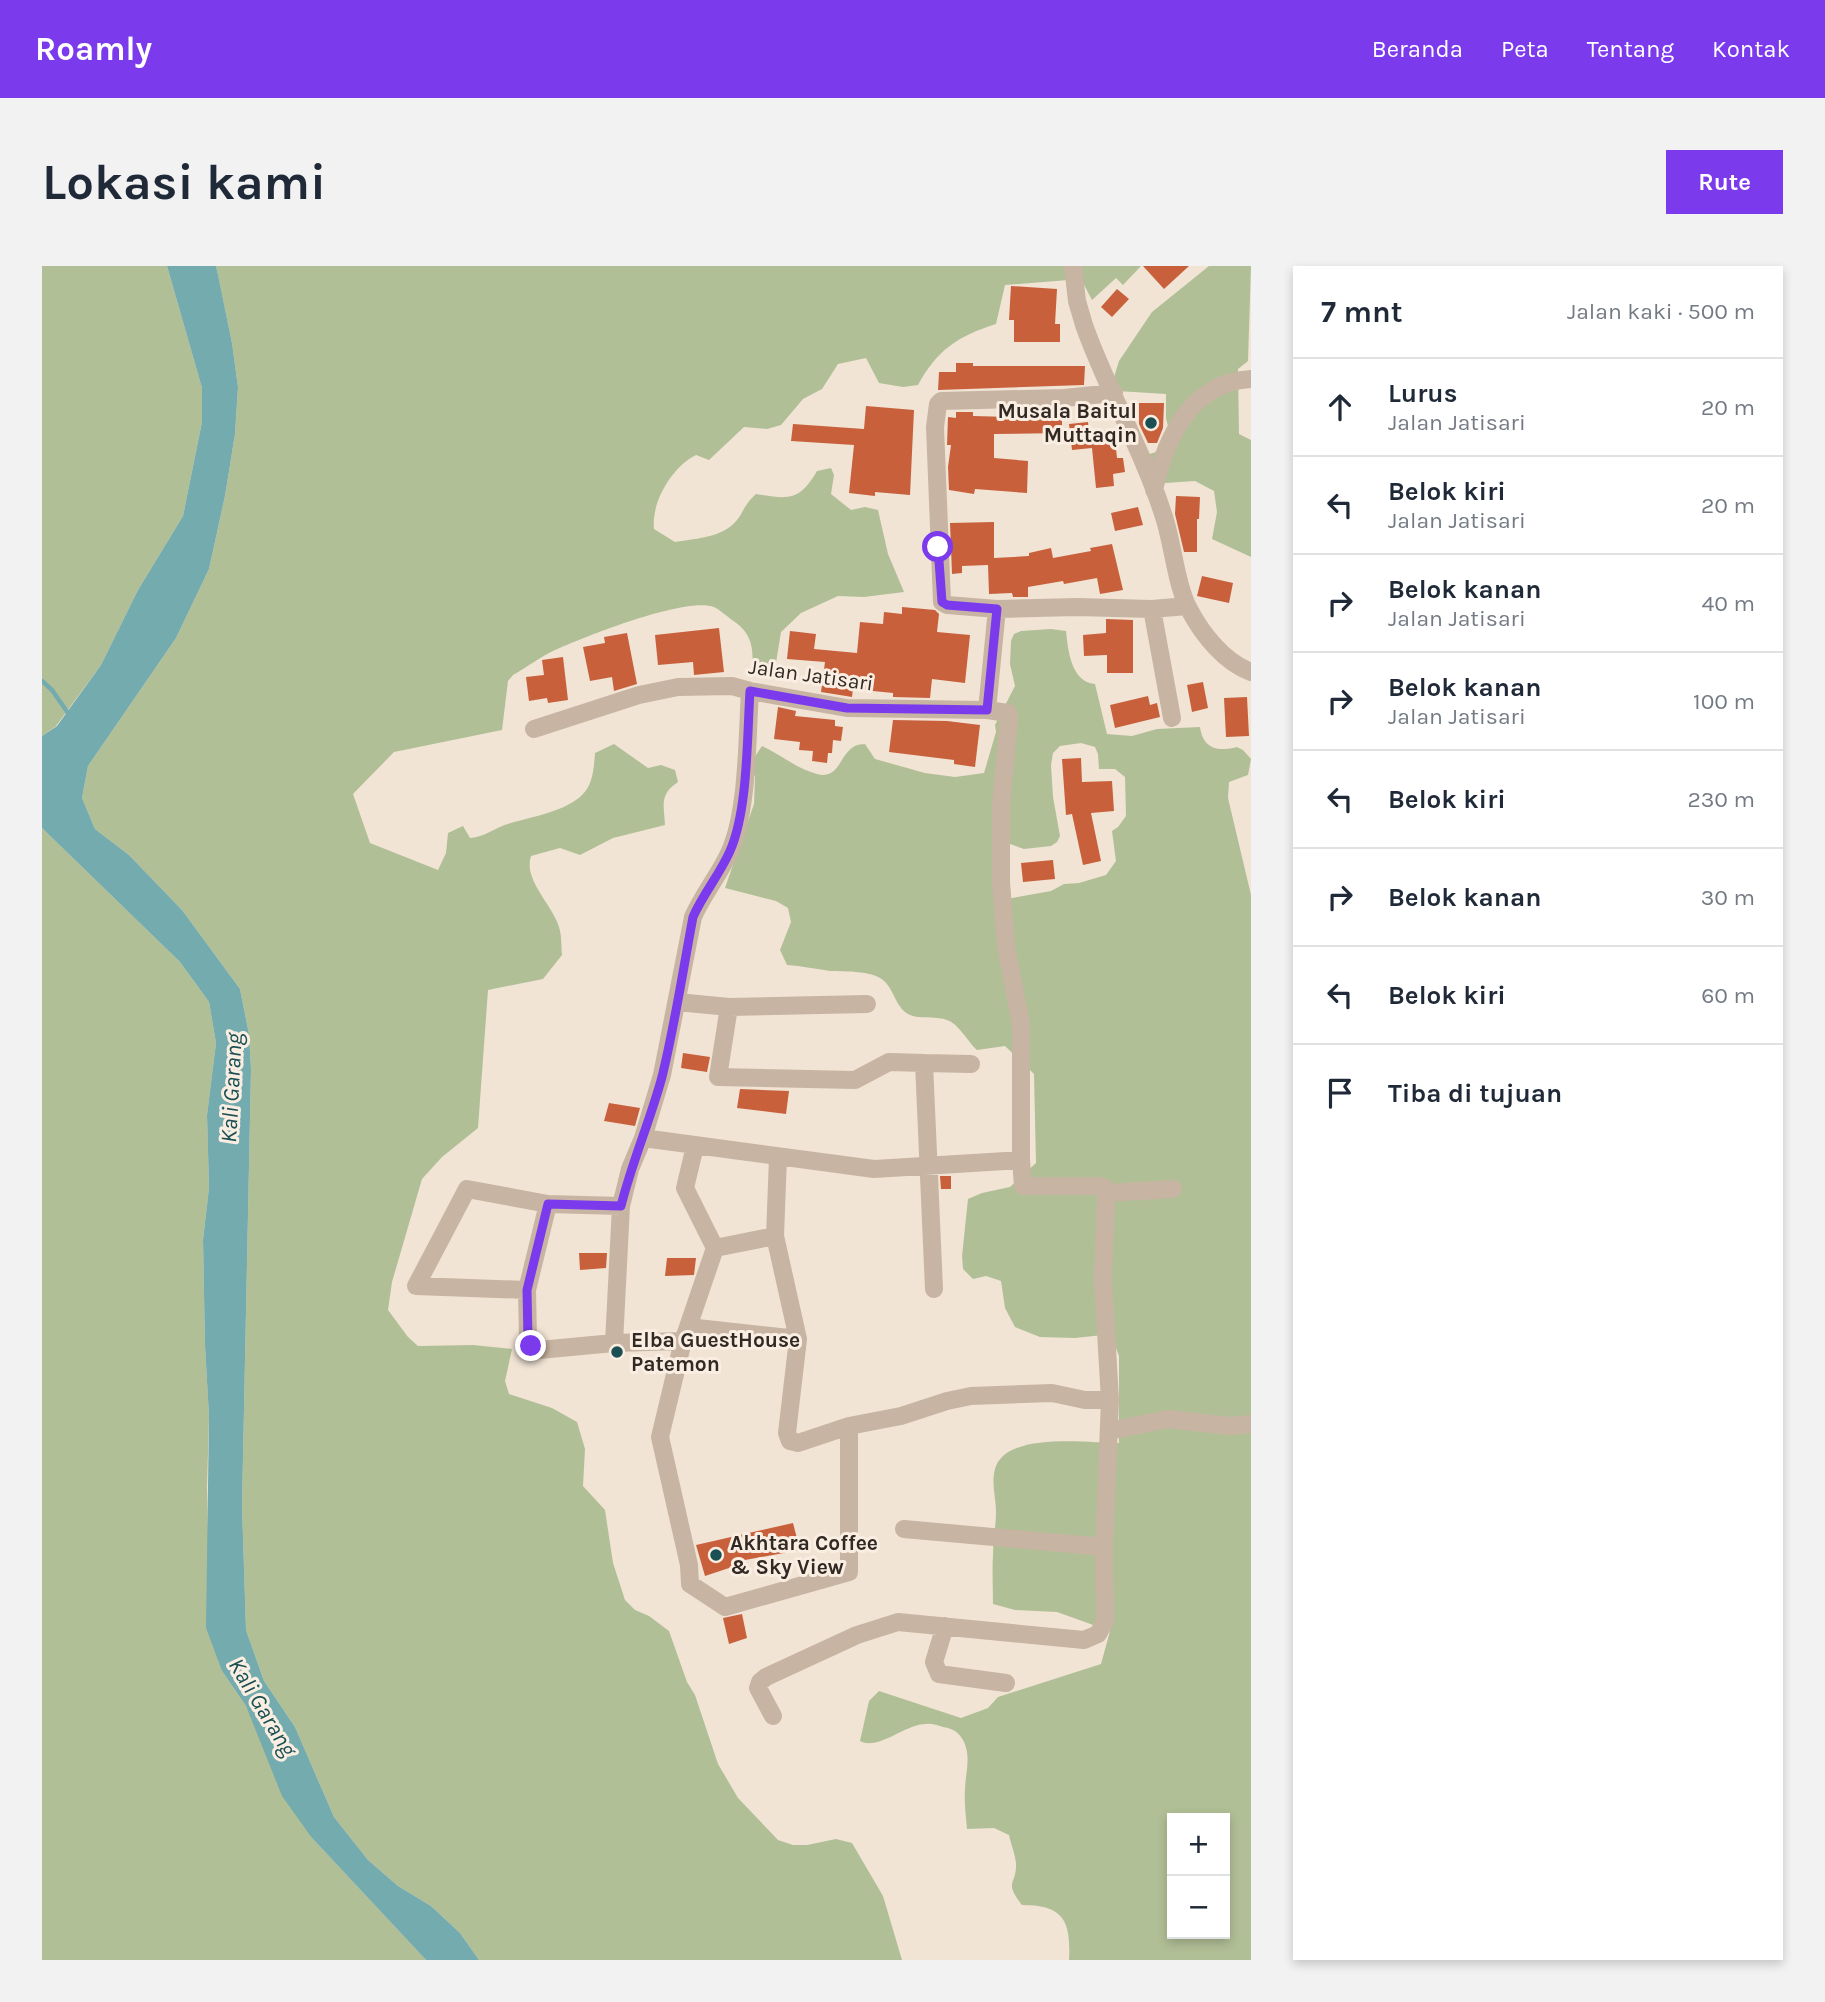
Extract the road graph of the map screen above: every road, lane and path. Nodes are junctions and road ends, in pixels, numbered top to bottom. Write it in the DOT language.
graph roads {
  1 [pos="1073,266"];
  2 [pos="1251,379"];
  3 [pos="1114,393"];
  4 [pos="1154,489"];
  5 [pos="1187,606"];
  6 [pos="997,609"];
  7 [pos="1152,609"];
  8 [pos="1251,672"];
  9 [pos="750,691"];
  10 [pos="987,710"];
  11 [pos="1172,718"];
  12 [pos="534,729"];
  13 [pos="677,1002"];
  14 [pos="867,1004"];
  15 [pos="729,1007"];
  16 [pos="924,1063"];
  17 [pos="971,1064"];
  18 [pos="643,1138"];
  19 [pos="695,1146"];
  20 [pos="778,1157"];
  21 [pos="1021,1160"];
  22 [pos="928,1166"];
  23 [pos="1173,1189"];
  24 [pos="1106,1193"];
  25 [pos="548,1204"];
  26 [pos="621,1206"];
  27 [pos="775,1236"];
  28 [pos="715,1248"];
  29 [pos="934,1289"];
  30 [pos="527,1290"];
  31 [pos="685,1334"];
  32 [pos="798,1339"];
  33 [pos="614,1343"];
  34 [pos="1110,1400"];
  35 [pos="1251,1424"];
  36 [pos="849,1426"];
  37 [pos="1110,1431"];
  38 [pos="904,1529"];
  39 [pos="1104,1547"];
  40 [pos="945,1626"];
  41 [pos="1006,1684"];
  42 [pos="773,1716"];
  1 -- 3 [label="street"];
  2 -- 4 [label="street"];
  3 -- 4 [label="street"];
  3 -- 6 [label="street"];
  4 -- 5 [label="street"];
  5 -- 7 [label="street"];
  5 -- 8 [label="street"];
  6 -- 7 [label="street"];
  6 -- 10 [label="street"];
  7 -- 11 [label="street"];
  9 -- 10 [label="street, Jalan Jatisari"];
  9 -- 12 [label="street, Jalan Jatisari"];
  9 -- 13 [label="street"];
  10 -- 21 [label="street"];
  13 -- 15 [label="street"];
  13 -- 18 [label="street"];
  14 -- 15 [label="street"];
  15 -- 16 [label="street"];
  16 -- 17 [label="street"];
  16 -- 22 [label="street"];
  18 -- 19 [label="street"];
  18 -- 26 [label="street"];
  19 -- 20 [label="street"];
  19 -- 28 [label="street"];
  20 -- 22 [label="street"];
  20 -- 27 [label="street"];
  21 -- 22 [label="street"];
  21 -- 24 [label="street"];
  22 -- 29 [label="street"];
  23 -- 24 [label="street"];
  24 -- 34 [label="street"];
  25 -- 26 [label="street"];
  25 -- 30 [label="street"];
  25 -- 30 [label="street"];
  26 -- 33 [label="street"];
  27 -- 28 [label="street"];
  27 -- 32 [label="street"];
  28 -- 31 [label="street"];
  30 -- 33 [label="street"];
  31 -- 32 [label="street"];
  31 -- 33 [label="street"];
  31 -- 36 [label="street"];
  32 -- 36 [label="street"];
  34 -- 36 [label="street"];
  34 -- 37 [label="street"];
  35 -- 37 [label="street"];
  37 -- 39 [label="street"];
  38 -- 39 [label="street"];
  39 -- 40 [label="street"];
  40 -- 41 [label="street"];
  40 -- 42 [label="street"];
}
